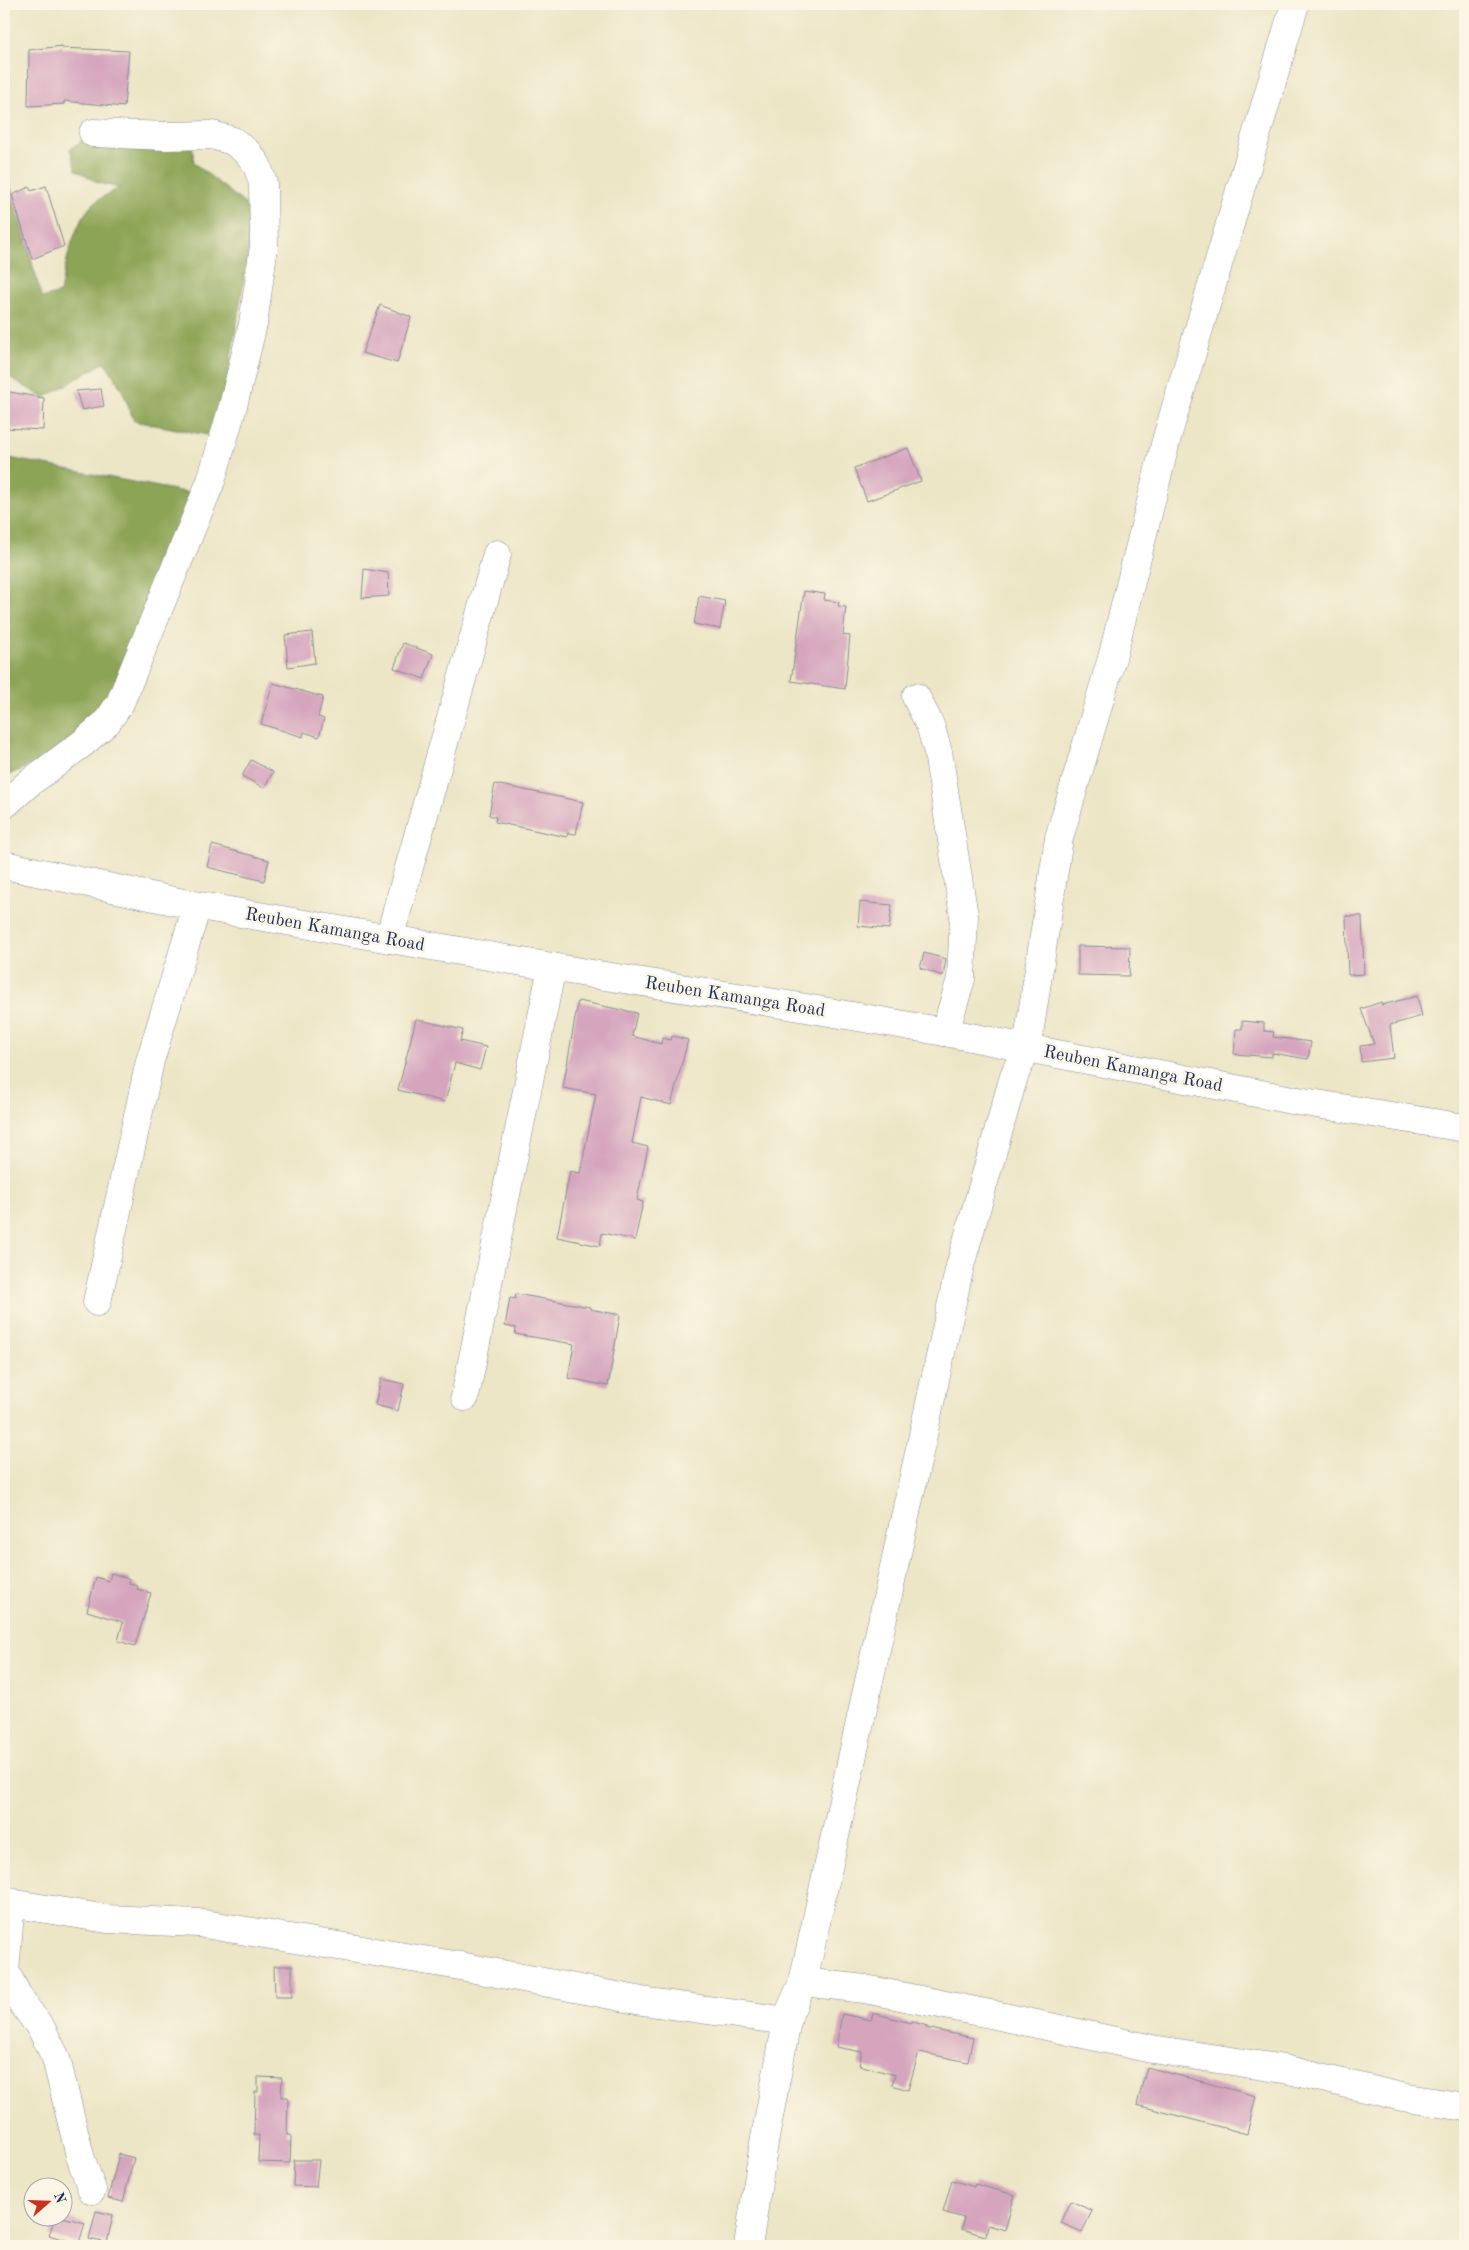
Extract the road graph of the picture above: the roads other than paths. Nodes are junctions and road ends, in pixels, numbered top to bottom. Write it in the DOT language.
graph roads {
  1 [pos="1295,4"];
  2 [pos="93,133"];
  3 [pos="497,554"];
  4 [pos="916,697"];
  5 [pos="4,806"];
  6 [pos="4,865"];
  7 [pos="197,906"];
  8 [pos="389,939"];
  9 [pos="552,967"];
  10 [pos="945,1032"];
  11 [pos="1027,1048"];
  12 [pos="1465,1128"];
  13 [pos="96,1302"];
  14 [pos="465,1397"];
  15 [pos="7,1902"];
  16 [pos="803,1982"];
  17 [pos="787,2021"];
  18 [pos="1465,2107"];
  19 [pos="92,2190"];
  20 [pos="748,2246"];
  1 -- 11 [label="street"];
  2 -- 5 [label="street"];
  3 -- 8 [label="street"];
  4 -- 10 [label="street"];
  6 -- 7 [label="street, Reuben Kamanga Road"];
  7 -- 8 [label="street, Reuben Kamanga Road"];
  7 -- 13 [label="street"];
  8 -- 9 [label="street, Reuben Kamanga Road"];
  9 -- 10 [label="street, Reuben Kamanga Road"];
  9 -- 14 [label="street"];
  10 -- 11 [label="street, Reuben Kamanga Road"];
  11 -- 12 [label="street, Reuben Kamanga Road"];
  11 -- 16 [label="street"];
  15 -- 17 [label="street"];
  15 -- 19 [label="street"];
  16 -- 17 [label="street"];
  16 -- 18 [label="street"];
  17 -- 20 [label="street"];
}
